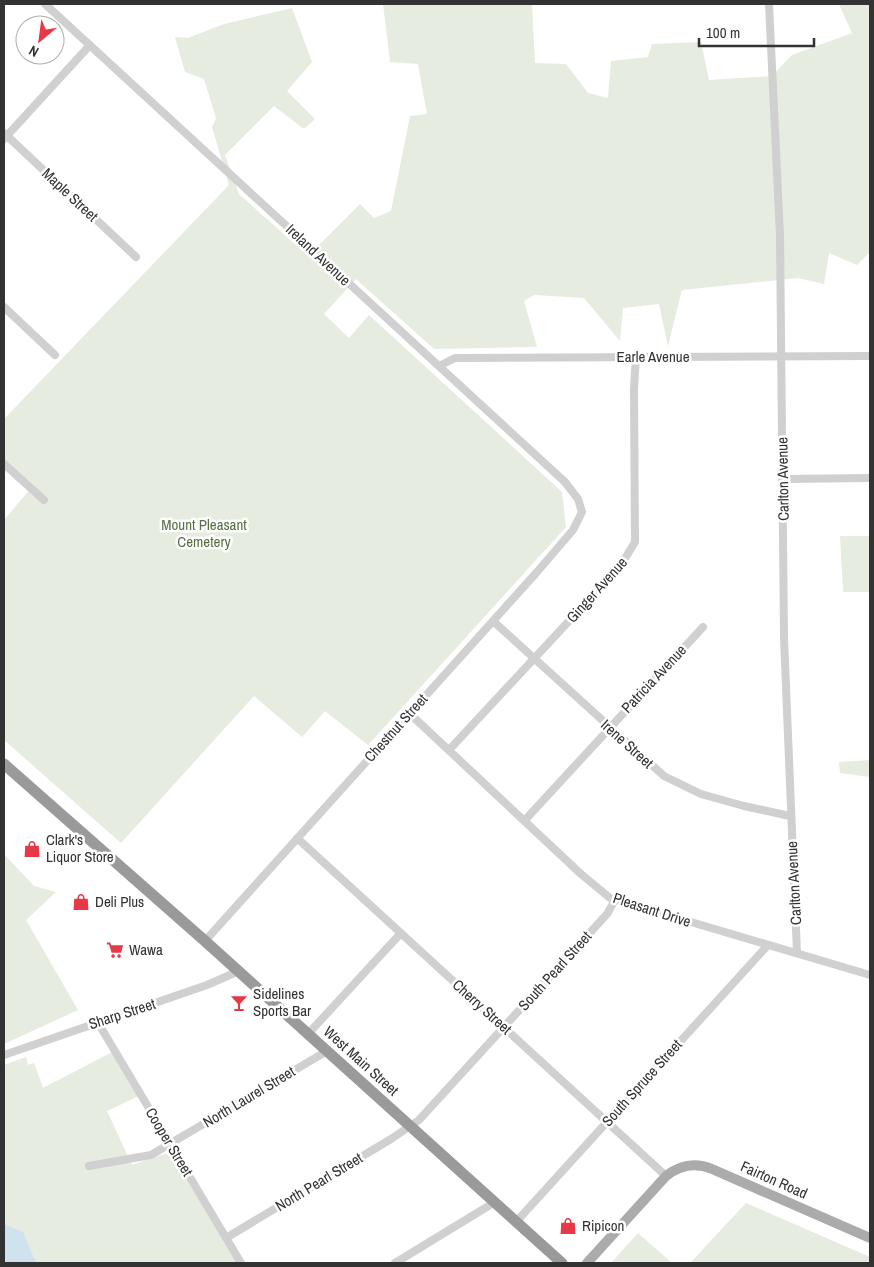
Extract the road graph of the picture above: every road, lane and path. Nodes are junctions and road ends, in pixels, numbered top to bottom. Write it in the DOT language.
graph roads {
  1 [pos="46,4"];
  2 [pos="769,4"];
  3 [pos="90,45"];
  4 [pos="5,136"];
  5 [pos="136,257"];
  6 [pos="4,307"];
  7 [pos="55,355"];
  8 [pos="870,356"];
  9 [pos="636,357"];
  10 [pos="782,357"];
  11 [pos="439,366"];
  12 [pos="4,464"];
  13 [pos="870,478"];
  14 [pos="783,479"];
  15 [pos="44,500"];
  16 [pos="582,512"];
  17 [pos="493,621"];
  18 [pos="703,626"];
  19 [pos="534,659"];
  20 [pos="409,713"];
  21 [pos="609,728"];
  22 [pos="449,750"];
  23 [pos="4,764"];
  24 [pos="790,816"];
  25 [pos="524,820"];
  26 [pos="297,838"];
  27 [pos="615,900"];
  28 [pos="401,933"];
  29 [pos="205,941"];
  30 [pos="768,945"];
  31 [pos="797,954"];
  32 [pos="239,971"];
  33 [pos="870,975"];
  34 [pos="97,1021"];
  35 [pos="504,1027"];
  36 [pos="308,1034"];
  37 [pos="327,1051"];
  38 [pos="4,1055"];
  39 [pos="606,1121"];
  40 [pos="411,1126"];
  41 [pos="170,1143"];
  42 [pos="89,1166"];
  43 [pos="666,1176"];
  44 [pos="495,1202"];
  45 [pos="516,1222"];
  46 [pos="226,1238"];
  47 [pos="870,1238"];
  48 [pos="241,1263"];
  49 [pos="394,1263"];
  50 [pos="562,1263"];
  51 [pos="587,1263"];
  1 -- 3 [label="street, Ireland Avenue"];
  2 -- 10 [label="street, Carlton Avenue"];
  3 -- 4 [label="street"];
  3 -- 11 [label="street, Ireland Avenue"];
  4 -- 5 [label="street, Maple Street"];
  6 -- 7 [label="street"];
  8 -- 10 [label="street, Earle Avenue"];
  9 -- 10 [label="street, Earle Avenue"];
  9 -- 11 [label="street, Earle Avenue"];
  9 -- 19 [label="street, Ginger Avenue"];
  10 -- 14 [label="street, Carlton Avenue"];
  11 -- 16 [label="street, Ireland Avenue"];
  12 -- 15 [label="street"];
  13 -- 14 [label="street"];
  14 -- 24 [label="street, Carlton Avenue"];
  16 -- 17 [label="street, Chestnut Street"];
  17 -- 19 [label="street, Irene Street"];
  17 -- 20 [label="street, Chestnut Street"];
  18 -- 21 [label="street, Patricia Avenue"];
  19 -- 21 [label="street, Irene Street"];
  19 -- 22 [label="street, Ginger Avenue"];
  20 -- 22 [label="street, Pleasant Drive"];
  20 -- 26 [label="street, Chestnut Street"];
  21 -- 24 [label="street, Irene Street"];
  21 -- 25 [label="street, Patricia Avenue"];
  22 -- 25 [label="street, Pleasant Drive"];
  23 -- 29 [label="highway, West Main Street"];
  24 -- 31 [label="street, Carlton Avenue"];
  25 -- 27 [label="street, Pleasant Drive"];
  26 -- 28 [label="street, Cherry Street"];
  26 -- 29 [label="street, Chestnut Street"];
  27 -- 30 [label="street, Pleasant Drive"];
  27 -- 35 [label="street, South Pearl Street"];
  28 -- 35 [label="street, Cherry Street"];
  28 -- 36 [label="street"];
  29 -- 32 [label="highway, West Main Street"];
  30 -- 31 [label="street, Pleasant Drive"];
  30 -- 39 [label="street, South Spruce Street"];
  31 -- 33 [label="street, Pleasant Drive"];
  32 -- 34 [label="street, Sharp Street"];
  32 -- 36 [label="highway, West Main Street"];
  34 -- 38 [label="street, Sharp Street"];
  34 -- 41 [label="street, Cooper Street"];
  35 -- 39 [label="street, Cherry Street"];
  35 -- 40 [label="street, South Pearl Street"];
  36 -- 37 [label="highway, West Main Street"];
  37 -- 40 [label="highway, West Main Street"];
  37 -- 41 [label="street, North Laurel Street"];
  39 -- 43 [label="street, Cherry Street"];
  39 -- 45 [label="street, South Spruce Street"];
  40 -- 44 [label="highway, West Main Street"];
  40 -- 46 [label="street, North Pearl Street"];
  41 -- 42 [label="street, North Laurel Street"];
  41 -- 46 [label="street, Cooper Street"];
  43 -- 47 [label="main road, Fairton Road"];
  43 -- 51 [label="main road"];
  44 -- 45 [label="highway, West Main Street"];
  44 -- 49 [label="street"];
  45 -- 50 [label="highway, West Main Street"];
  46 -- 48 [label="street, Cooper Street"];
}
